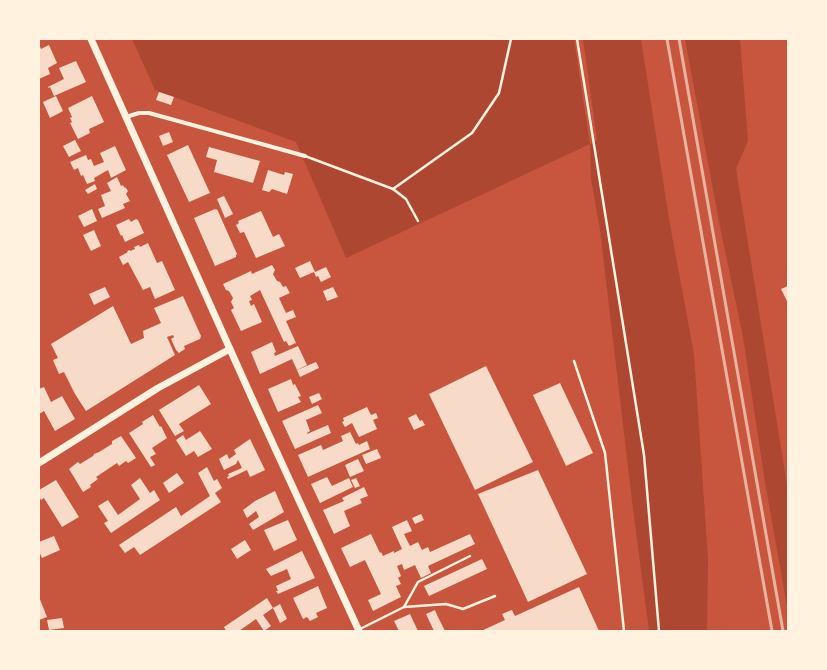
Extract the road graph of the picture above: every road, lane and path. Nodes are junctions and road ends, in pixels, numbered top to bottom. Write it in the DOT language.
graph roads {
  1 [pos="91,39"];
  2 [pos="511,39"];
  3 [pos="576,39"];
  4 [pos="126,117"];
  5 [pos="305,156"];
  6 [pos="393,189"];
  7 [pos="418,221"];
  8 [pos="230,349"];
  9 [pos="574,361"];
  10 [pos="39,463"];
  11 [pos="470,556"];
  12 [pos="495,596"];
  13 [pos="404,607"];
  14 [pos="359,631"];
  15 [pos="624,631"];
  16 [pos="659,631"];
  1 -- 4 [label="main road"];
  2 -- 6 [label="lane"];
  3 -- 16 [label="path"];
  4 -- 5 [label="street"];
  4 -- 8 [label="main road"];
  5 -- 6 [label="lane"];
  6 -- 7 [label="lane"];
  8 -- 10 [label="main road"];
  8 -- 14 [label="main road"];
  9 -- 15 [label="lane"];
  11 -- 13 [label="lane"];
  12 -- 13 [label="lane"];
  13 -- 14 [label="lane"];
}
